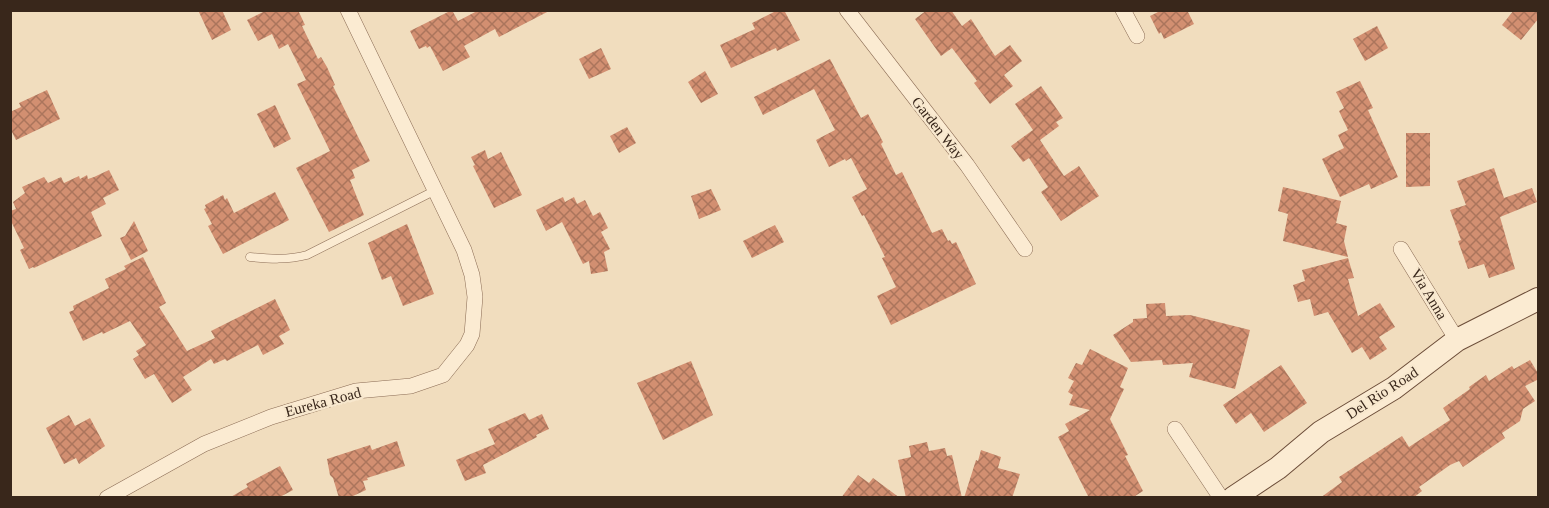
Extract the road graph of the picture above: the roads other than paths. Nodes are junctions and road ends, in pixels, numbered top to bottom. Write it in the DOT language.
graph roads {
  1 [pos="848,10"];
  2 [pos="1123,10"];
  3 [pos="354,13"];
  4 [pos="1137,36"];
  5 [pos="434,191"];
  6 [pos="1025,249"];
  7 [pos="1401,249"];
  8 [pos="250,257"];
  9 [pos="1539,299"];
  10 [pos="1457,340"];
  11 [pos="1175,429"];
  12 [pos="107,498"];
  13 [pos="1221,498"];
  14 [pos="1233,498"];
  1 -- 6 [label="street, Garden Way"];
  2 -- 4 [label="street"];
  3 -- 5 [label="street, Eureka Road"];
  5 -- 8 [label="lane"];
  5 -- 12 [label="street, Eureka Road"];
  7 -- 10 [label="street, Via Anna"];
  9 -- 10 [label="main road, Del Rio Road"];
  10 -- 14 [label="main road, Del Rio Road"];
  11 -- 13 [label="street"];
}
